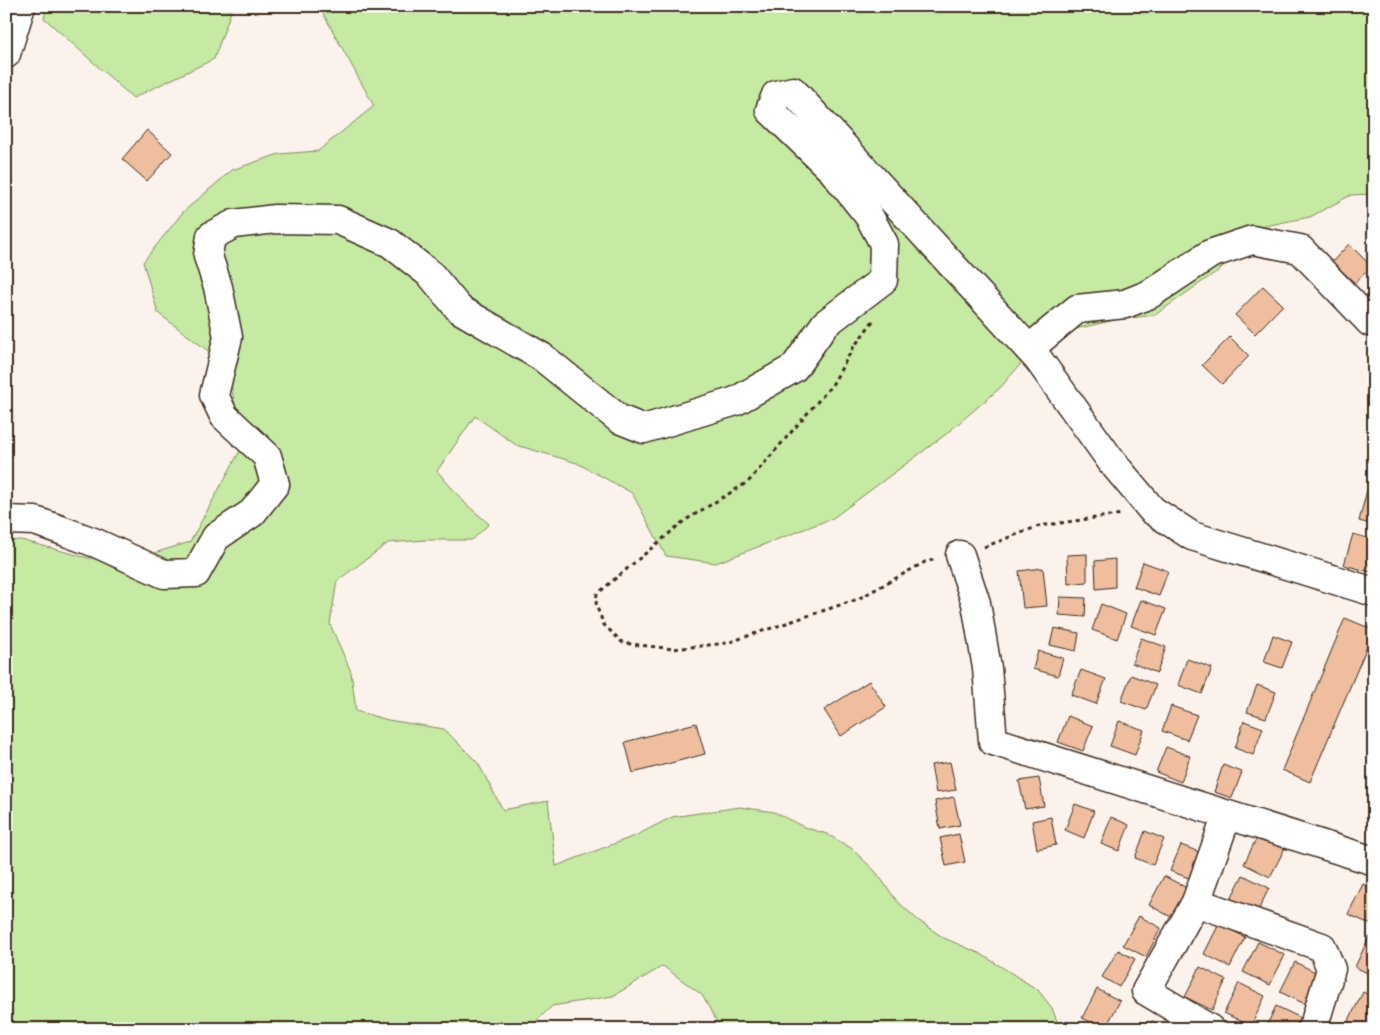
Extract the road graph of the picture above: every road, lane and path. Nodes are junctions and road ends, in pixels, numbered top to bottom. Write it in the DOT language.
graph roads {
  1 [pos="21,6"];
  2 [pos="6,54"];
  3 [pos="876,318"];
  4 [pos="1374,322"];
  5 [pos="1029,349"];
  6 [pos="1152,510"];
  7 [pos="6,520"];
  8 [pos="960,555"];
  9 [pos="1374,592"];
  10 [pos="1227,815"];
  11 [pos="1374,861"];
  12 [pos="1196,902"];
  13 [pos="1210,1029"];
  14 [pos="1311,1029"];
  1 -- 2 [label="street"];
  3 -- 8 [label="path"];
  4 -- 5 [label="street"];
  5 -- 6 [label="street"];
  5 -- 7 [label="street"];
  6 -- 8 [label="path"];
  6 -- 9 [label="street"];
  8 -- 10 [label="street"];
  10 -- 11 [label="street"];
  10 -- 12 [label="street"];
  12 -- 13 [label="street"];
  12 -- 14 [label="street"];
}
